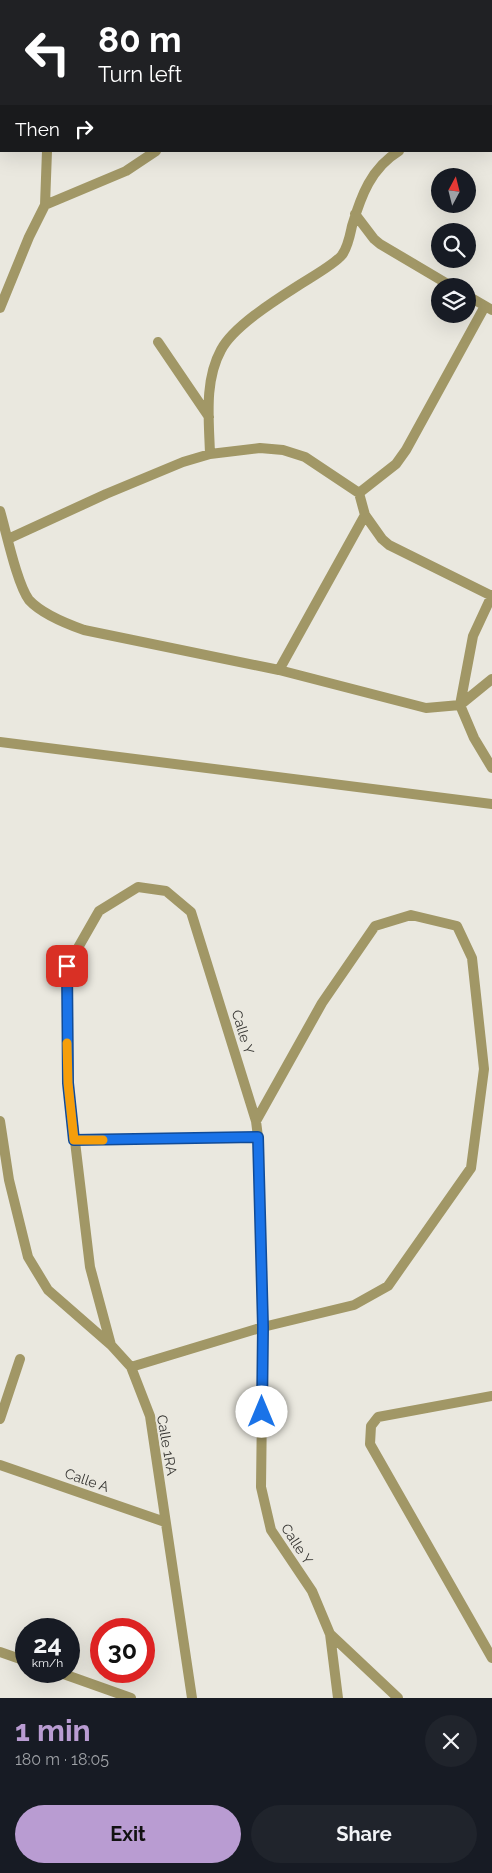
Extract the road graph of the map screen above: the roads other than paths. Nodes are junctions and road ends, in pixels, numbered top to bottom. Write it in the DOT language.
graph roads {
  1 [pos="47,152"];
  2 [pos="154,152"];
  3 [pos="384,155"];
  4 [pos="45,205"];
  5 [pos="356,214"];
  6 [pos="437,278"];
  7 [pos="476,301"];
  8 [pos="0,308"];
  9 [pos="489,308"];
  10 [pos="158,342"];
  11 [pos="209,418"];
  12 [pos="210,454"];
  13 [pos="358,493"];
  14 [pos="0,511"];
  15 [pos="365,515"];
  16 [pos="8,539"];
  17 [pos="492,596"];
  18 [pos="279,670"];
  19 [pos="492,679"];
  20 [pos="460,705"];
  21 [pos="0,742"];
  22 [pos="492,768"];
  23 [pos="492,804"];
  24 [pos="0,1121"];
  25 [pos="256,1121"];
  26 [pos="258,1137"];
  27 [pos="74,1140"];
  28 [pos="263,1327"];
  29 [pos="111,1345"];
  30 [pos="20,1359"];
  31 [pos="131,1367"];
  32 [pos="492,1396"];
  33 [pos="0,1418"];
  34 [pos="0,1465"];
  35 [pos="165,1522"];
  36 [pos="330,1634"];
  37 [pos="0,1652"];
  38 [pos="15,1657"];
  39 [pos="492,1658"];
  40 [pos="80,1680"];
  41 [pos="131,1698"];
  42 [pos="192,1698"];
  43 [pos="338,1698"];
  44 [pos="398,1698"];
  1 -- 4 [label="street"];
  2 -- 4 [label="street"];
  3 -- 5 [label="street"];
  4 -- 8 [label="street"];
  5 -- 6 [label="street"];
  5 -- 11 [label="street"];
  7 -- 9 [label="street"];
  9 -- 13 [label="street"];
  10 -- 11 [label="street"];
  11 -- 12 [label="street"];
  12 -- 13 [label="street"];
  12 -- 16 [label="street"];
  13 -- 15 [label="street"];
  14 -- 16 [label="street"];
  15 -- 17 [label="street"];
  15 -- 18 [label="street"];
  16 -- 18 [label="street"];
  17 -- 20 [label="street"];
  18 -- 20 [label="street"];
  19 -- 20 [label="street"];
  20 -- 22 [label="street"];
  21 -- 23 [label="street"];
  24 -- 29 [label="street, Calle 1RA"];
  25 -- 26 [label="street, Calle Y"];
  25 -- 27 [label="street, Calle Y"];
  25 -- 28 [label="street"];
  26 -- 27 [label="street"];
  26 -- 28 [label="street, Calle Y"];
  27 -- 29 [label="street, Calle Y"];
  28 -- 31 [label="street"];
  28 -- 36 [label="street, Calle Y"];
  29 -- 31 [label="street, Calle 1RA"];
  30 -- 33 [label="street"];
  31 -- 35 [label="street, Calle 1RA"];
  32 -- 39 [label="street"];
  34 -- 35 [label="street, Calle A"];
  35 -- 42 [label="street, Calle 1RA"];
  36 -- 43 [label="street, Calle Y"];
  36 -- 44 [label="street"];
  37 -- 38 [label="street"];
  40 -- 41 [label="street"];
}
